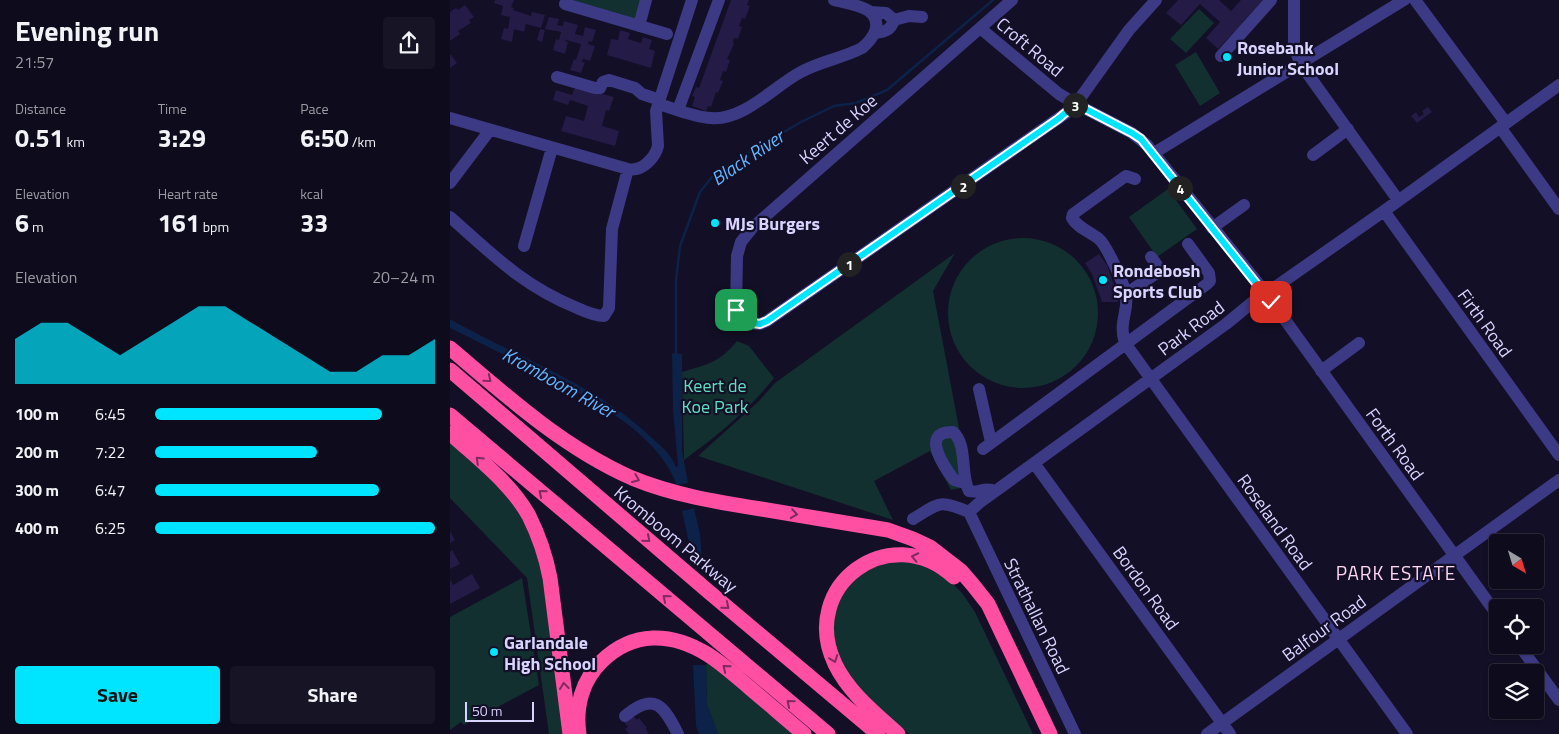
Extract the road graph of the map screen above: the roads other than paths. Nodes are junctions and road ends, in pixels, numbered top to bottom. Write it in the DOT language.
graph roads {
  1 [pos="646,0"];
  2 [pos="692,0"];
  3 [pos="719,0"];
  4 [pos="834,0"];
  5 [pos="1012,0"];
  6 [pos="1156,0"];
  7 [pos="1271,0"];
  8 [pos="1294,0"];
  9 [pos="1404,0"];
  10 [pos="1416,0"];
  11 [pos="565,4"];
  12 [pos="870,12"];
  13 [pos="922,17"];
  14 [pos="894,20"];
  15 [pos="639,26"];
  16 [pos="980,28"];
  17 [pos="667,34"];
  18 [pos="875,34"];
  19 [pos="1221,56"];
  20 [pos="1300,63"];
  21 [pos="556,78"];
  22 [pos="1559,85"];
  23 [pos="659,102"];
  24 [pos="1076,104"];
  25 [pos="678,110"];
  26 [pos="450,119"];
  27 [pos="1503,125"];
  28 [pos="1348,129"];
  29 [pos="490,130"];
  30 [pos="552,148"];
  31 [pos="1154,153"];
  32 [pos="1313,155"];
  33 [pos="628,169"];
  34 [pos="1135,179"];
  35 [pos="450,183"];
  36 [pos="1398,200"];
  37 [pos="1244,205"];
  38 [pos="1559,209"];
  39 [pos="1384,212"];
  40 [pos="450,217"];
  41 [pos="1212,228"];
  42 [pos="1188,244"];
  43 [pos="524,246"];
  44 [pos="1151,257"];
  45 [pos="1265,292"];
  46 [pos="1126,294"];
  47 [pos="1126,343"];
  48 [pos="1359,343"];
  49 [pos="450,348"];
  50 [pos="450,370"];
  51 [pos="1321,371"];
  52 [pos="1151,380"];
  53 [pos="979,389"];
  54 [pos="450,415"];
  55 [pos="450,433"];
  56 [pos="1559,455"];
  57 [pos="1034,463"];
  58 [pos="1559,480"];
  59 [pos="965,483"];
  60 [pos="995,491"];
  61 [pos="968,512"];
  62 [pos="913,519"];
  63 [pos="1454,556"];
  64 [pos="1489,604"];
  65 [pos="1338,639"];
  66 [pos="1526,654"];
  67 [pos="1559,700"];
  68 [pos="625,716"];
  69 [pos="1222,723"];
  70 [pos="570,734"];
  71 [pos="579,734"];
  72 [pos="678,734"];
  73 [pos="804,734"];
  74 [pos="828,734"];
  75 [pos="878,734"];
  76 [pos="898,734"];
  77 [pos="1038,734"];
  78 [pos="1050,734"];
  79 [pos="1075,734"];
  80 [pos="1207,734"];
  81 [pos="1230,734"];
  82 [pos="1407,734"];
  1 -- 15 [label="street"];
  2 -- 23 [label="street"];
  3 -- 25 [label="street"];
  4 -- 12 [label="street"];
  5 -- 16 [label="street, Keert de Koe"];
  6 -- 24 [label="street"];
  7 -- 19 [label="street"];
  8 -- 20 [label="street"];
  9 -- 20 [label="street"];
  10 -- 27 [label="street"];
  11 -- 15 [label="street"];
  12 -- 14 [label="street"];
  12 -- 18 [label="street"];
  13 -- 14 [label="street"];
  14 -- 18 [label="street"];
  15 -- 17 [label="street"];
  16 -- 24 [label="street, Croft Road"];
  16 -- 24 [label="street, Keert de Koe"];
  18 -- 25 [label="street"];
  20 -- 28 [label="street"];
  20 -- 31 [label="street"];
  21 -- 23 [label="street"];
  22 -- 27 [label="street, Park Road"];
  23 -- 25 [label="street"];
  23 -- 33 [label="street"];
  24 -- 31 [label="street, Croft Road"];
  26 -- 29 [label="street"];
  27 -- 36 [label="street, Park Road"];
  27 -- 38 [label="street"];
  28 -- 32 [label="street"];
  28 -- 36 [label="street"];
  29 -- 30 [label="street"];
  29 -- 35 [label="street"];
  30 -- 33 [label="street"];
  30 -- 43 [label="street"];
  31 -- 41 [label="street, Croft Road"];
  33 -- 40 [label="street"];
  34 -- 46 [label="street"];
  36 -- 39 [label="street, Park Road"];
  37 -- 41 [label="street"];
  39 -- 45 [label="street, Park Road"];
  39 -- 56 [label="street, Firth Road"];
  41 -- 45 [label="street, Croft Road"];
  42 -- 47 [label="street"];
  44 -- 46 [label="street"];
  45 -- 51 [label="street, Forth Road"];
  45 -- 52 [label="street, Park Road"];
  46 -- 47 [label="street"];
  47 -- 52 [label="street, Roseland Road"];
  47 -- 53 [label="street"];
  48 -- 51 [label="street"];
  49 -- 78 [label="highway, one-way"];
  50 -- 75 [label="highway, Kromboom Parkway, one-way"];
  51 -- 63 [label="street, Forth Road"];
  52 -- 57 [label="street, Park Road"];
  52 -- 65 [label="street, Roseland Road"];
  74 -- 54 [label="highway, one-way"];
  70 -- 55 [label="highway, one-way"];
  57 -- 60 [label="street, Park Road"];
  57 -- 69 [label="street, Bordon Road"];
  58 -- 63 [label="street, Balfour Road"];
  59 -- 60 [label="street"];
  60 -- 61 [label="street, Park Road"];
  61 -- 62 [label="street"];
  61 -- 79 [label="street, Strathallan Road"];
  63 -- 64 [label="street, Forth Road"];
  63 -- 65 [label="street, Balfour Road"];
  65 -- 69 [label="street, Balfour Road"];
  65 -- 82 [label="street, Roseland Road"];
  66 -- 67 [label="street"];
  68 -- 72 [label="street"];
  69 -- 80 [label="street, Balfour Road"];
  69 -- 81 [label="street, Bordon Road"];
  73 -- 71 [label="highway, one-way"];
  77 -- 76 [label="highway, one-way"];
}
